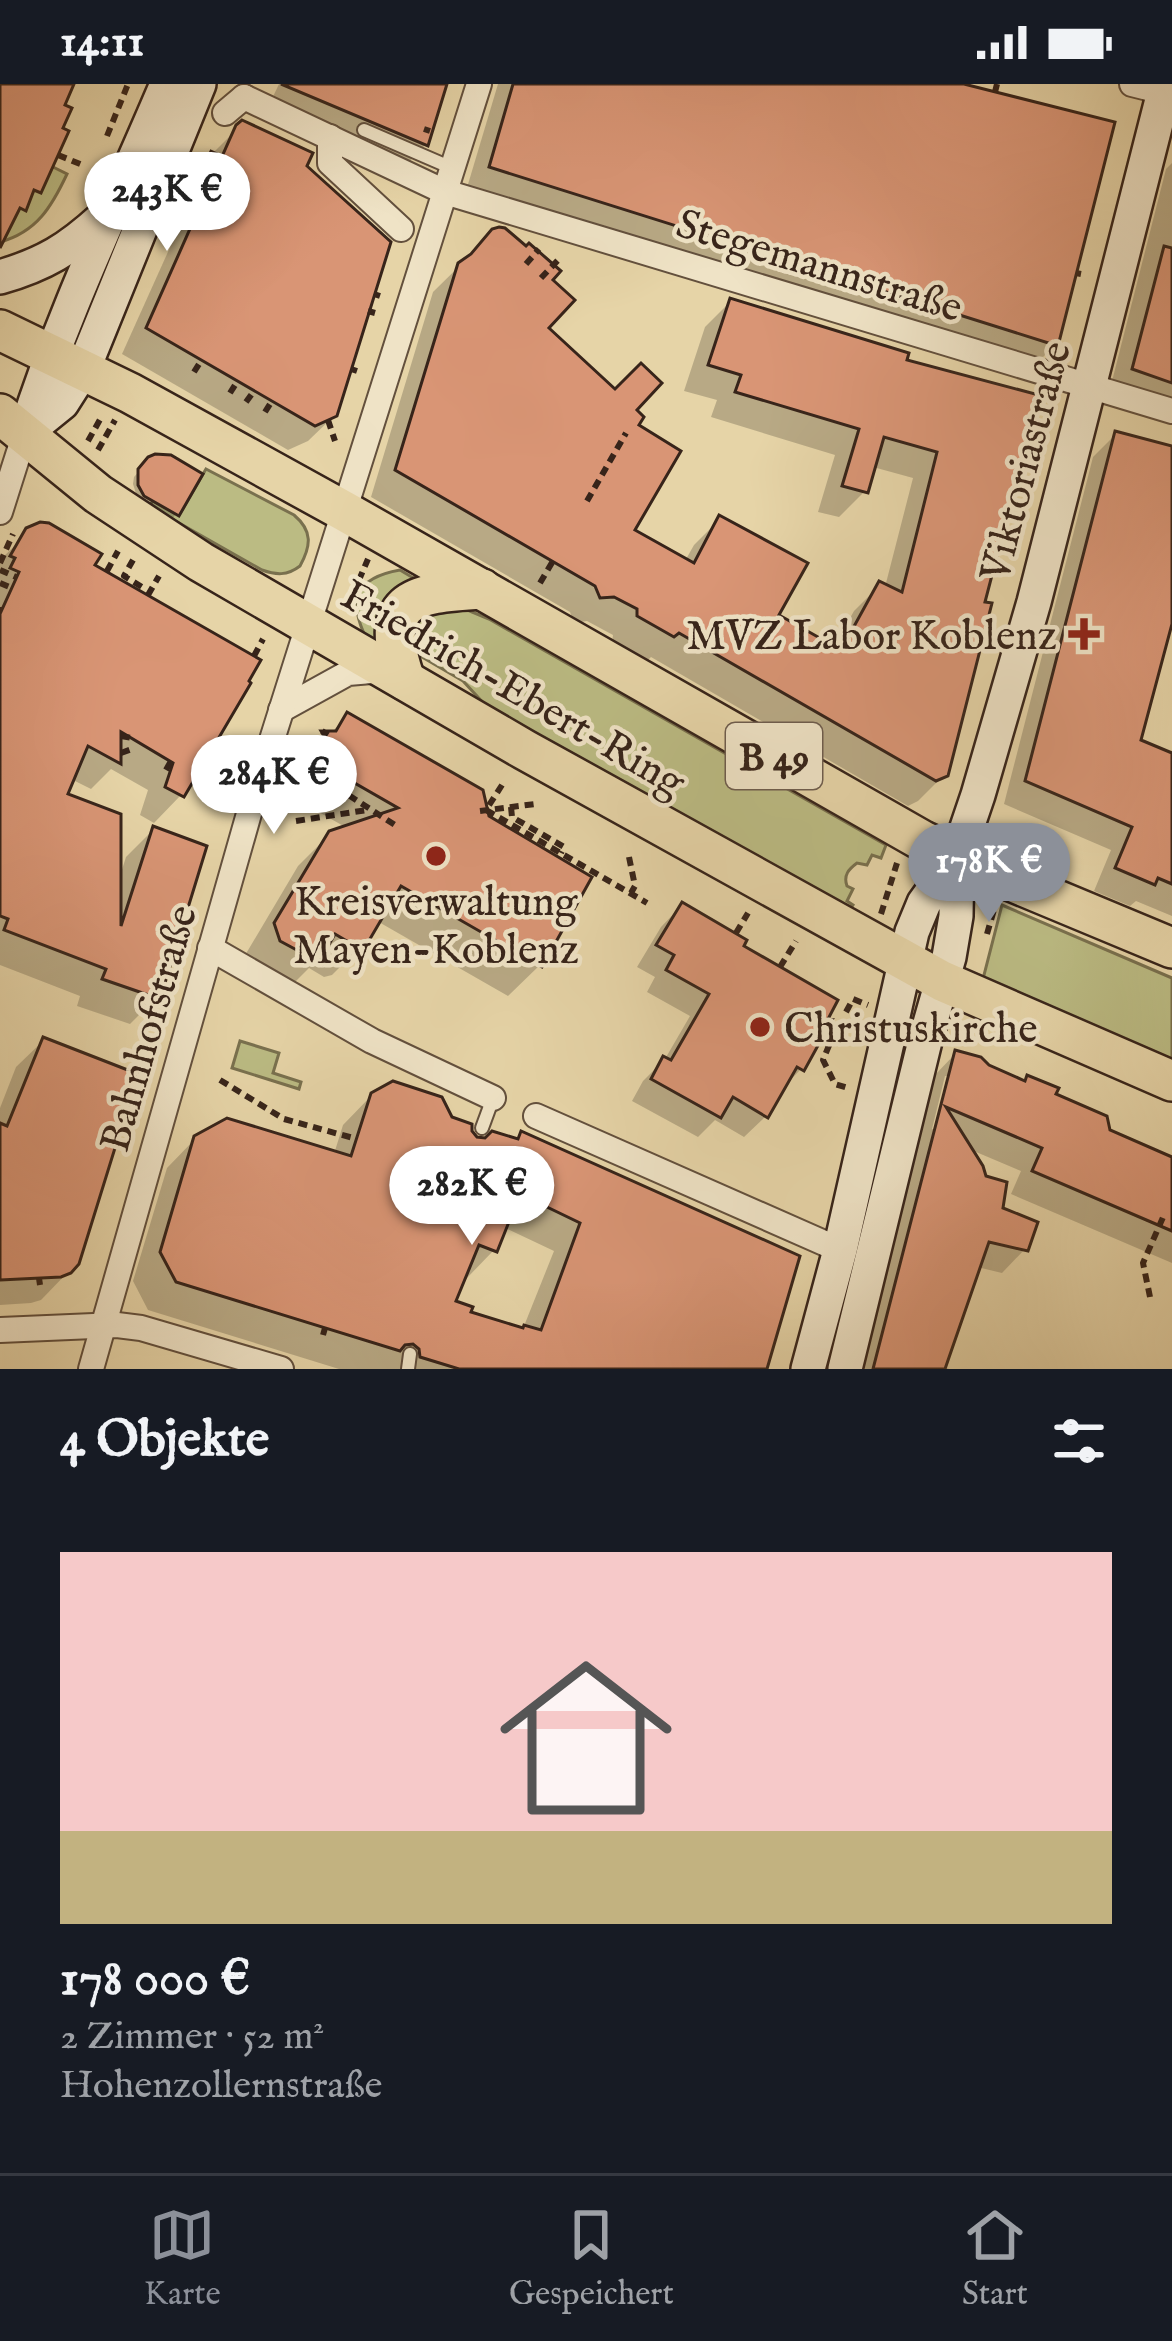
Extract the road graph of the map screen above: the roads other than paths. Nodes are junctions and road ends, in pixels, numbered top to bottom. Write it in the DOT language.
graph roads {
  1 [pos="167,84"];
  2 [pos="199,84"];
  3 [pos="479,84"];
  4 [pos="1159,89"];
  5 [pos="320,101"];
  6 [pos="239,103"];
  7 [pos="364,130"];
  8 [pos="319,132"];
  9 [pos="437,182"];
  10 [pos="109,213"];
  11 [pos="386,222"];
  12 [pos="0,277"];
  13 [pos="0,330"];
  14 [pos="67,362"];
  15 [pos="1090,386"];
  16 [pos="1172,411"];
  17 [pos="12,424"];
  18 [pos="344,511"];
  19 [pos="0,512"];
  20 [pos="482,589"];
  21 [pos="307,623"];
  22 [pos="397,675"];
  23 [pos="281,710"];
  24 [pos="957,857"];
  25 [pos="210,948"];
  26 [pos="1172,948"];
  27 [pos="904,962"];
  28 [pos="942,981"];
  29 [pos="1172,1082"];
  30 [pos="493,1098"];
  31 [pos="536,1116"];
  32 [pos="482,1128"];
  33 [pos="840,1250"];
  34 [pos="103,1326"];
  35 [pos="0,1330"];
  36 [pos="92,1369"];
  37 [pos="281,1369"];
  38 [pos="808,1369"];
  39 [pos="845,1369"];
  1 -- 10 [label="street"];
  2 -- 14 [label="street"];
  3 -- 9 [label="street, Bahnhofstraße"];
  4 -- 15 [label="street, Viktoriastraße"];
  5 -- 8 [label="street"];
  6 -- 8 [label="street, Stegemannstraße"];
  7 -- 9 [label="lane"];
  8 -- 9 [label="street, Stegemannstraße"];
  8 -- 11 [label="street"];
  9 -- 15 [label="street, Stegemannstraße"];
  9 -- 18 [label="street, Bahnhofstraße"];
  10 -- 12 [label="street"];
  10 -- 14 [label="street"];
  13 -- 14 [label="main road, B 49"];
  14 -- 17 [label="street"];
  14 -- 18 [label="main road, Friedrich-Ebert-Ring / B 49"];
  15 -- 16 [label="street, Stegemannstraße"];
  15 -- 24 [label="street, Viktoriastraße"];
  17 -- 19 [label="street"];
  17 -- 21 [label="main road, Friedrich-Ebert-Ring"];
  18 -- 20 [label="main road, Friedrich-Ebert-Ring / B 49"];
  18 -- 21 [label="street, Bahnhofstraße"];
  20 -- 22 [label="main road"];
  20 -- 24 [label="main road, Friedrich-Ebert-Ring / B 49"];
  21 -- 22 [label="main road, Friedrich-Ebert-Ring"];
  21 -- 23 [label="street, Bahnhofstraße"];
  22 -- 23 [label="street"];
  22 -- 27 [label="main road, Friedrich-Ebert-Ring"];
  23 -- 25 [label="street, Bahnhofstraße"];
  24 -- 26 [label="main road, Friedrich-Ebert-Ring / B 49"];
  24 -- 27 [label="street"];
  24 -- 28 [label="street"];
  25 -- 30 [label="street"];
  25 -- 34 [label="street, Bahnhofstraße"];
  27 -- 28 [label="main road, Friedrich-Ebert-Ring"];
  27 -- 33 [label="street"];
  28 -- 29 [label="main road, Friedrich-Ebert-Ring"];
  28 -- 39 [label="street"];
  30 -- 32 [label="lane"];
  31 -- 33 [label="street"];
  33 -- 38 [label="street"];
  34 -- 35 [label="street"];
  34 -- 36 [label="street, Bahnhofstraße"];
  34 -- 37 [label="street"];
}
